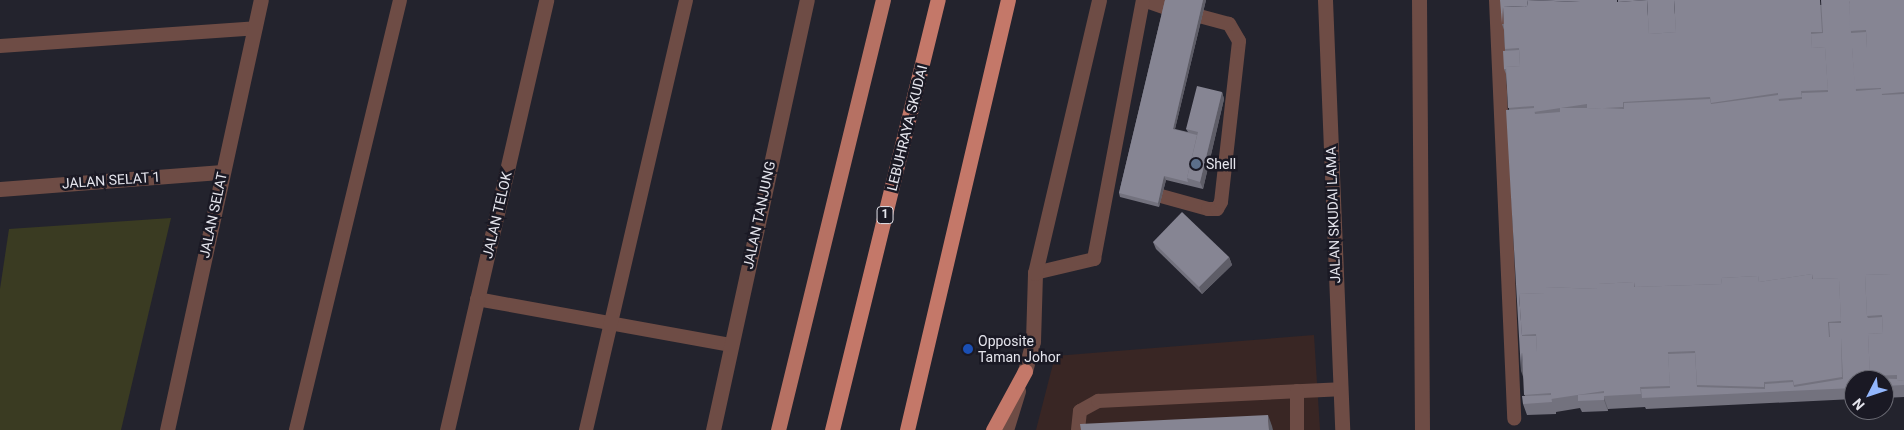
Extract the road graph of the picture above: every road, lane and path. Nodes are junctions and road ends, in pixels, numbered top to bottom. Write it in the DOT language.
graph roads {
  1 [pos="261,0"];
  2 [pos="400,0"];
  3 [pos="546,0"];
  4 [pos="686,0"];
  5 [pos="807,0"];
  6 [pos="884,0"];
  7 [pos="938,0"];
  8 [pos="1008,0"];
  9 [pos="1099,0"];
  10 [pos="1143,0"];
  11 [pos="1325,0"];
  12 [pos="1419,0"];
  13 [pos="1496,0"];
  14 [pos="1166,8"];
  15 [pos="1202,17"];
  16 [pos="255,28"];
  17 [pos="0,46"];
  18 [pos="222,172"];
  19 [pos="1109,181"];
  20 [pos="1123,184"];
  21 [pos="0,189"];
  22 [pos="1161,196"];
  23 [pos="1035,273"];
  24 [pos="478,298"];
  25 [pos="611,323"];
  26 [pos="730,345"];
  27 [pos="1025,371"];
  28 [pos="1340,389"];
  29 [pos="1297,391"];
  30 [pos="1514,419"];
  31 [pos="167,430"];
  32 [pos="296,430"];
  33 [pos="447,430"];
  34 [pos="586,430"];
  35 [pos="713,430"];
  36 [pos="778,430"];
  37 [pos="832,430"];
  38 [pos="907,430"];
  39 [pos="993,430"];
  40 [pos="1006,430"];
  41 [pos="1078,430"];
  42 [pos="1297,430"];
  43 [pos="1342,430"];
  44 [pos="1422,430"];
  1 -- 16 [label="street, JALAN SELAT"];
  2 -- 32 [label="lane"];
  3 -- 24 [label="street, JALAN TELOK"];
  4 -- 25 [label="lane"];
  5 -- 26 [label="street, JALAN TANJUNG"];
  6 -- 36 [label="main road"];
  7 -- 37 [label="highway, LEBUHRAYA SKUDAI / 1"];
  8 -- 38 [label="highway"];
  9 -- 23 [label="street"];
  10 -- 14 [label="lane"];
  10 -- 19 [label="lane"];
  11 -- 28 [label="street, JALAN SKUDAI LAMA"];
  12 -- 44 [label="street"];
  13 -- 30 [label="lane"];
  15 -- 22 [label="lane"];
  16 -- 17 [label="lane"];
  16 -- 18 [label="street, JALAN SELAT"];
  18 -- 21 [label="street, JALAN SELAT 1"];
  18 -- 31 [label="street, JALAN SELAT"];
  19 -- 20 [label="lane"];
  19 -- 23 [label="lane"];
  23 -- 27 [label="street"];
  24 -- 25 [label="lane"];
  24 -- 33 [label="street, JALAN TELOK"];
  25 -- 26 [label="lane"];
  25 -- 34 [label="lane"];
  26 -- 35 [label="street, JALAN TANJUNG"];
  27 -- 39 [label="highway"];
  27 -- 40 [label="street"];
  28 -- 29 [label="lane"];
  28 -- 43 [label="street, JALAN SKUDAI LAMA"];
  29 -- 41 [label="lane"];
  29 -- 42 [label="lane"];
}
